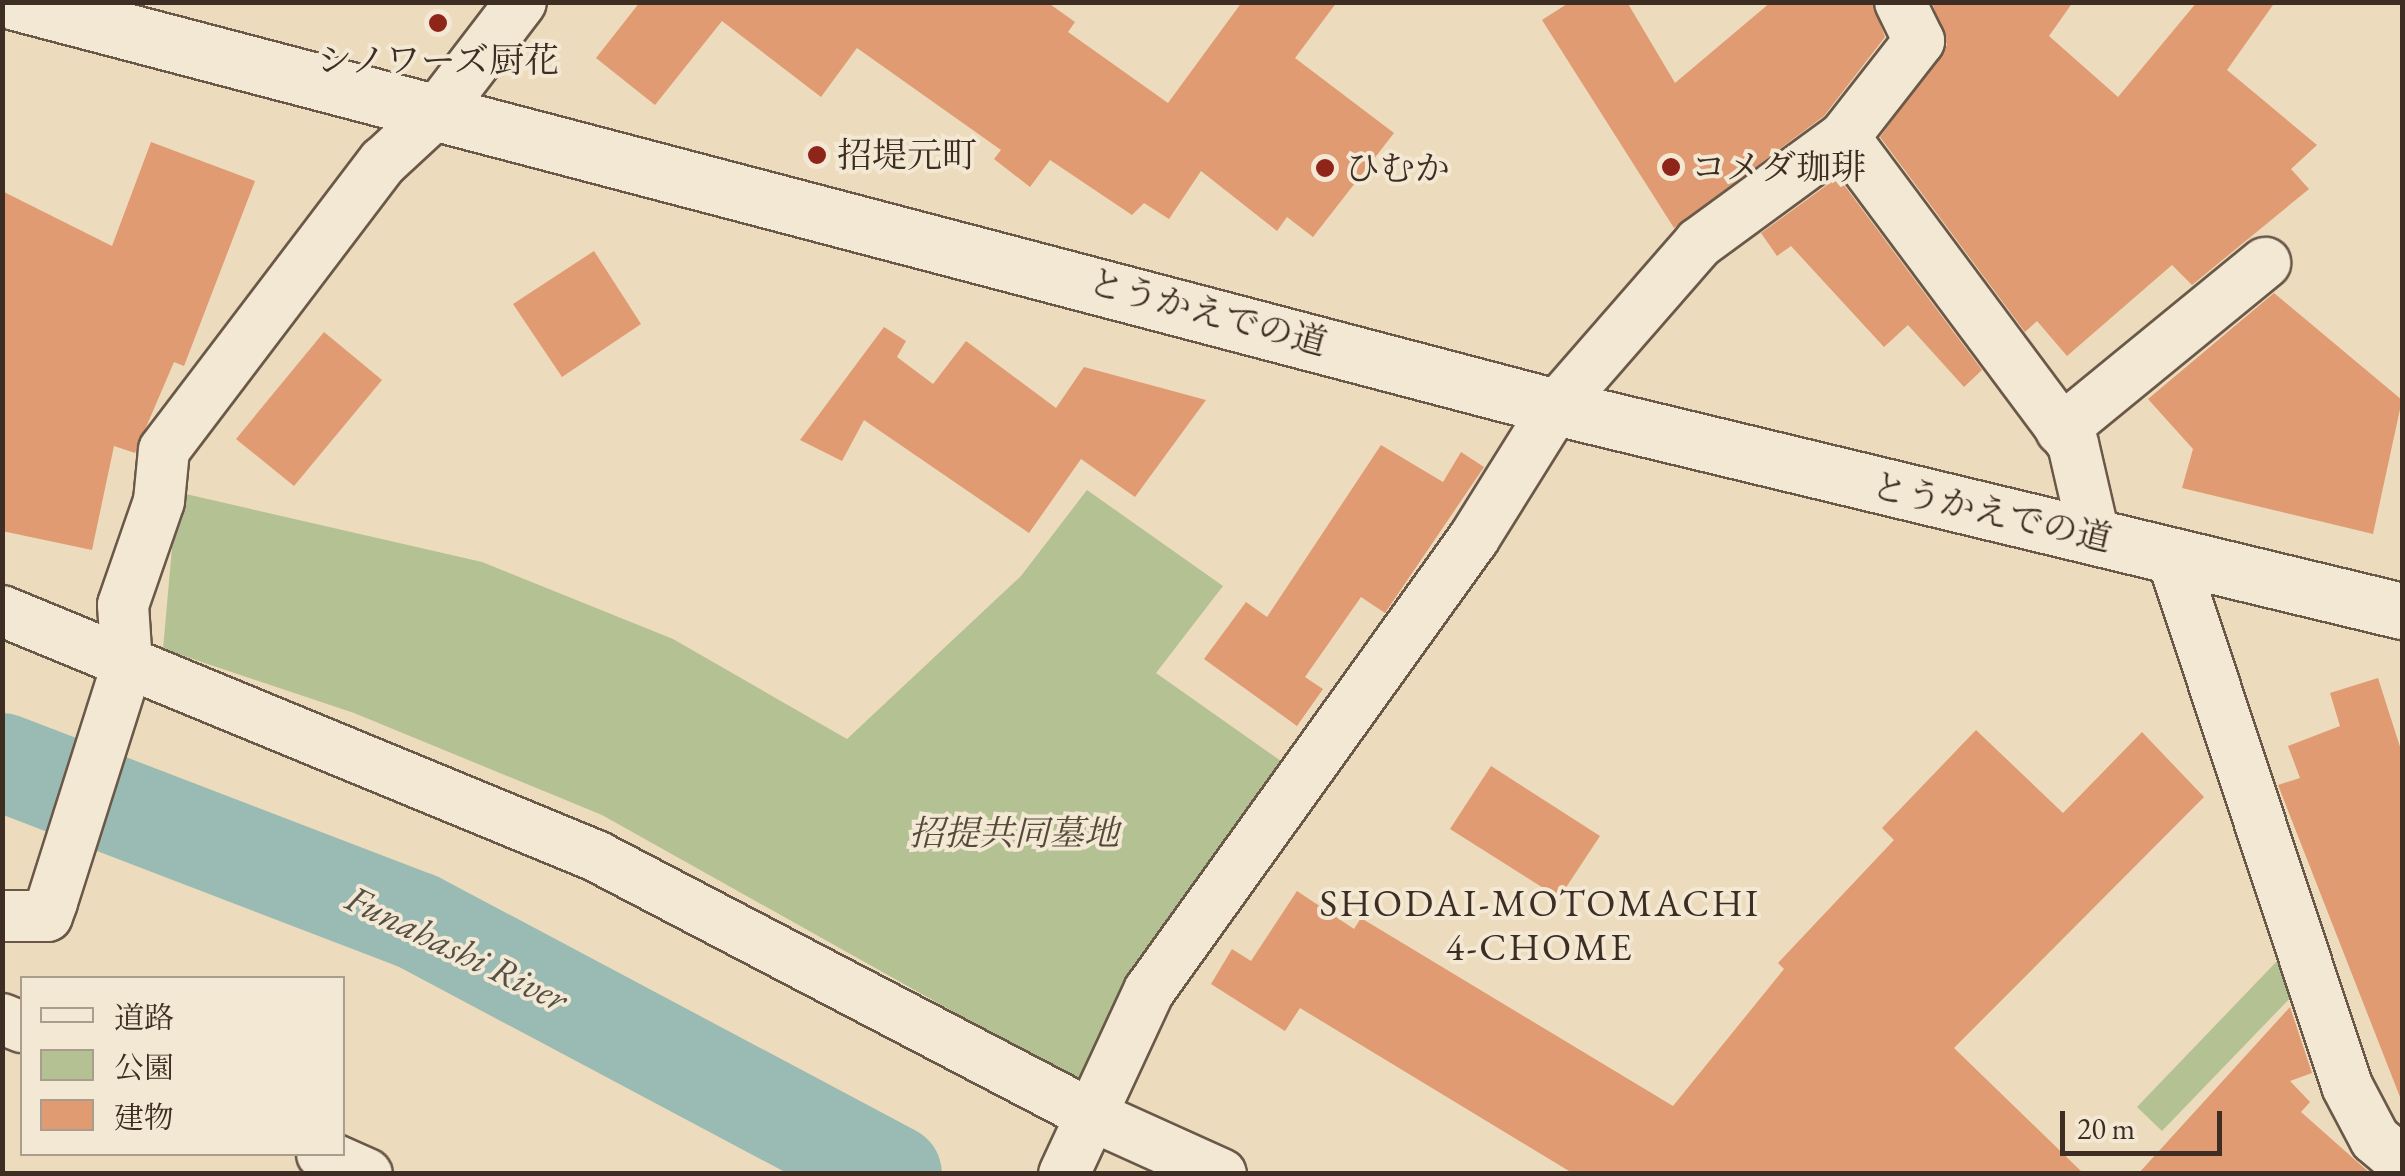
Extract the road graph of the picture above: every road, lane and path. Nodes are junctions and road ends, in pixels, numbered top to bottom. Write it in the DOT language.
graph roads {
  1 [pos="15,2"];
  2 [pos="521,2"];
  3 [pos="1900,2"];
  4 [pos="437,112"];
  5 [pos="1844,136"];
  6 [pos="2265,262"];
  7 [pos="1556,407"];
  8 [pos="2061,430"];
  9 [pos="2094,535"];
  10 [pos="2171,554"];
  11 [pos="2,611"];
  12 [pos="2402,611"];
  13 [pos="122,678"];
  14 [pos="2,916"];
  15 [pos="1080,1144"];
  16 [pos="326,1156"];
  17 [pos="2402,1162"];
  18 [pos="367,1174"];
  19 [pos="1221,1174"];
  1 -- 4 [label="street, とうかえでの道"];
  2 -- 4 [label="street"];
  3 -- 5 [label="street"];
  4 -- 7 [label="street, とうかえでの道"];
  4 -- 13 [label="street"];
  5 -- 7 [label="street"];
  5 -- 8 [label="street"];
  6 -- 8 [label="street"];
  7 -- 9 [label="street, とうかえでの道"];
  7 -- 15 [label="street"];
  8 -- 9 [label="street"];
  9 -- 10 [label="street, とうかえでの道"];
  10 -- 12 [label="street, とうかえでの道"];
  10 -- 17 [label="street"];
  11 -- 13 [label="street"];
  13 -- 14 [label="street"];
  13 -- 15 [label="street"];
  15 -- 19 [label="street"];
  16 -- 18 [label="street"];
}
